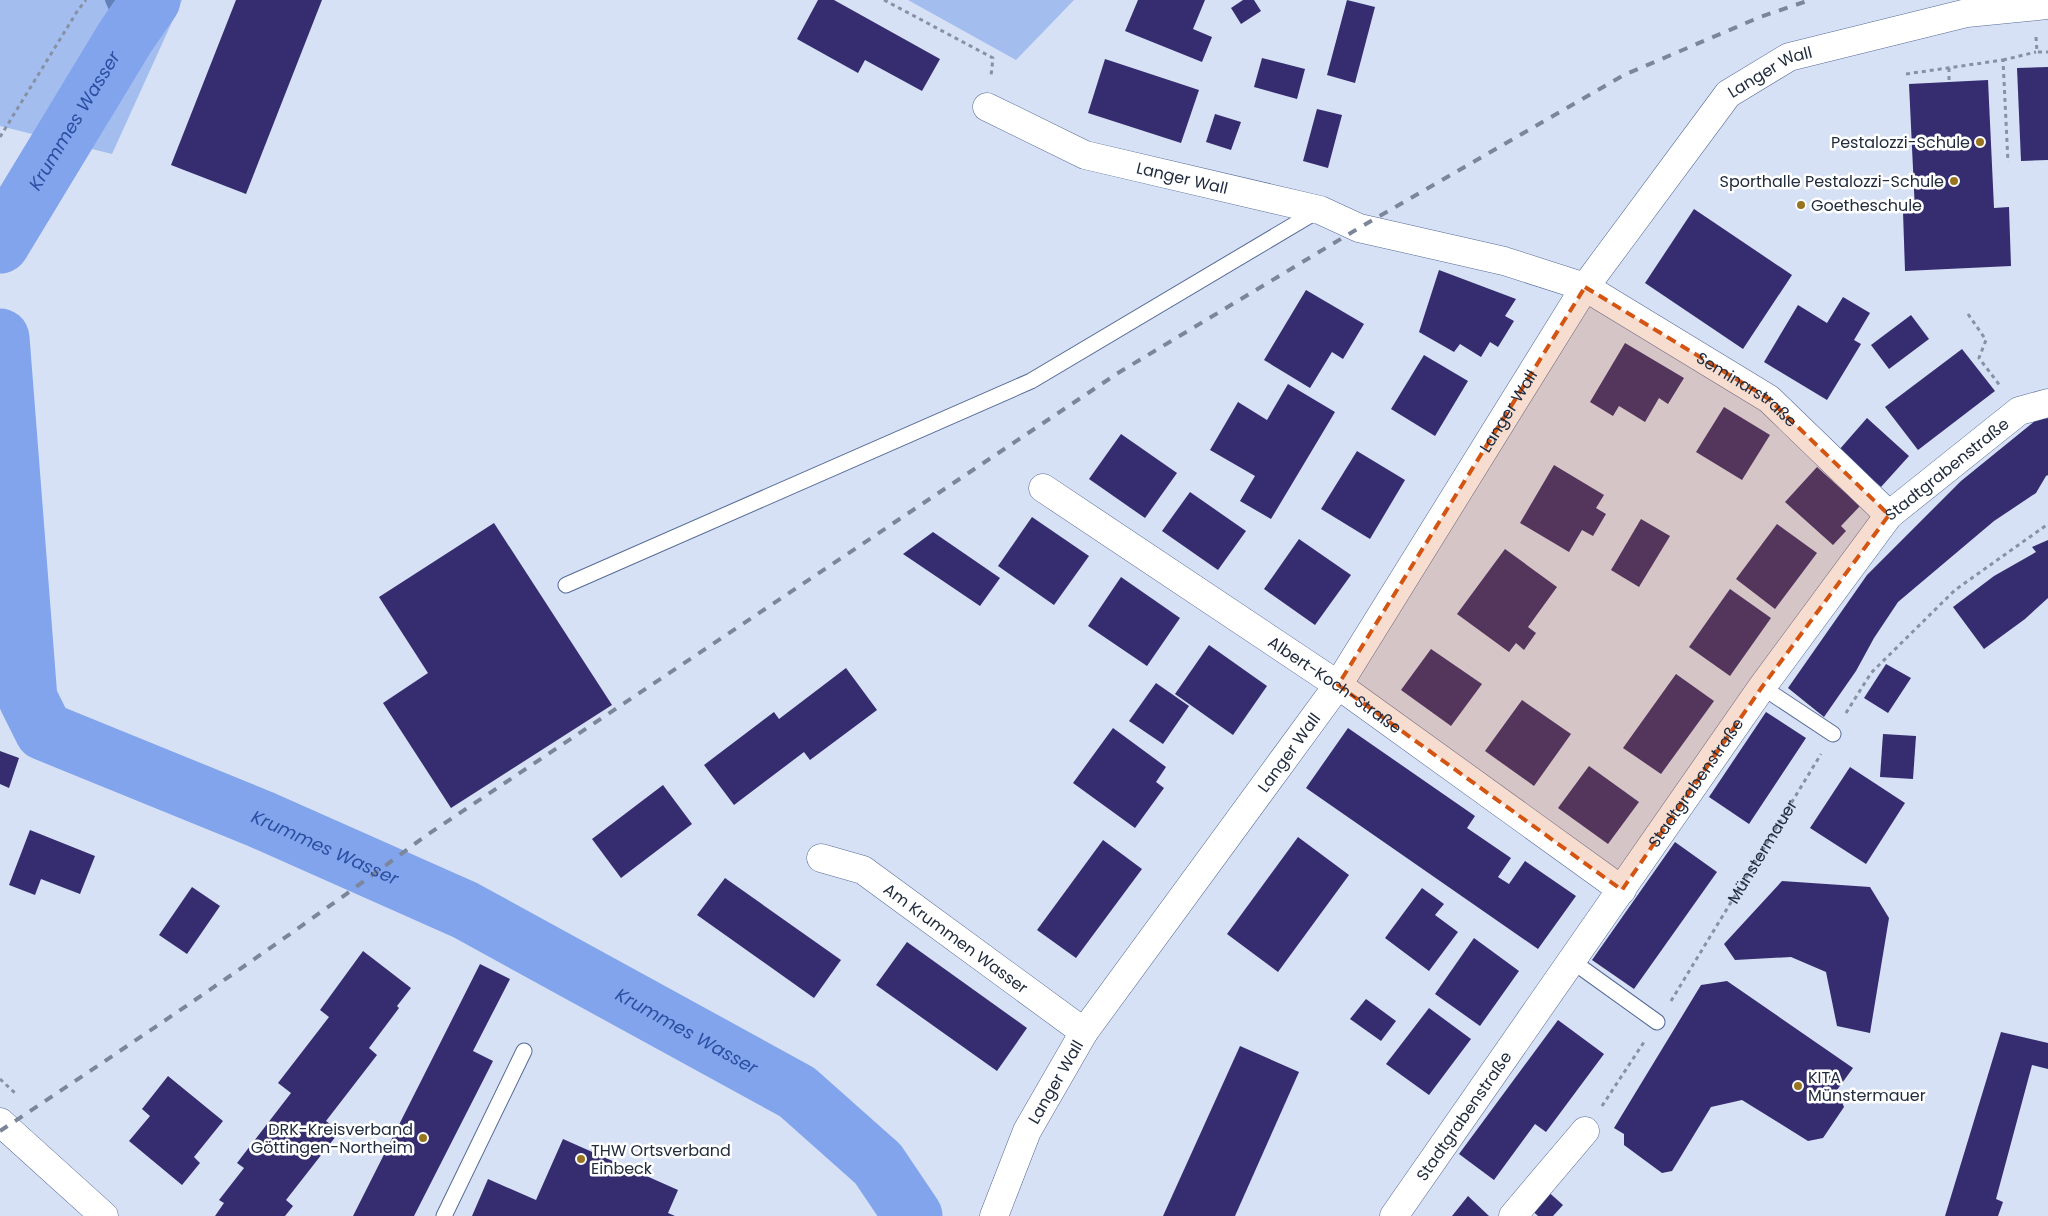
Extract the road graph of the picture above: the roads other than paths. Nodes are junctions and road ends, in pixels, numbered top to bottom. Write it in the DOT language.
graph roads {
  1 [pos="2048,5"];
  2 [pos="1966,7"];
  3 [pos="987,107"];
  4 [pos="1320,210"];
  5 [pos="1585,286"];
  6 [pos="2048,403"];
  7 [pos="1043,488"];
  8 [pos="1889,515"];
  9 [pos="566,584"];
  10 [pos="1338,686"];
  11 [pos="1762,687"];
  12 [pos="1833,734"];
  13 [pos="821,858"];
  14 [pos="1622,890"];
  15 [pos="1572,962"];
  16 [pos="1658,1022"];
  17 [pos="1084,1032"];
  18 [pos="524,1051"];
  19 [pos="0,1122"];
  20 [pos="1585,1131"];
  21 [pos="94,1213"];
  22 [pos="444,1216"];
  23 [pos="994,1216"];
  24 [pos="1394,1216"];
  25 [pos="1513,1216"];
  1 -- 2 [label="street, Langer Wall"];
  2 -- 5 [label="street, Langer Wall"];
  3 -- 4 [label="street, Langer Wall"];
  4 -- 5 [label="street, Langer Wall"];
  4 -- 9 [label="lane"];
  5 -- 8 [label="street, Seminarstraße"];
  5 -- 10 [label="street, Langer Wall"];
  6 -- 8 [label="street, Stadtgrabenstraße"];
  7 -- 10 [label="street, Albert-Koch-Straße"];
  8 -- 11 [label="street, Stadtgrabenstraße"];
  10 -- 14 [label="street, Albert-Koch-Straße"];
  10 -- 17 [label="street, Langer Wall"];
  11 -- 12 [label="lane"];
  11 -- 14 [label="street, Stadtgrabenstraße"];
  13 -- 17 [label="street, Am Krummen Wasser"];
  14 -- 15 [label="street, Stadtgrabenstraße"];
  15 -- 16 [label="lane"];
  15 -- 24 [label="street, Stadtgrabenstraße"];
  17 -- 23 [label="street, Langer Wall"];
  18 -- 22 [label="lane"];
  19 -- 21 [label="street"];
  20 -- 25 [label="street"];
}
